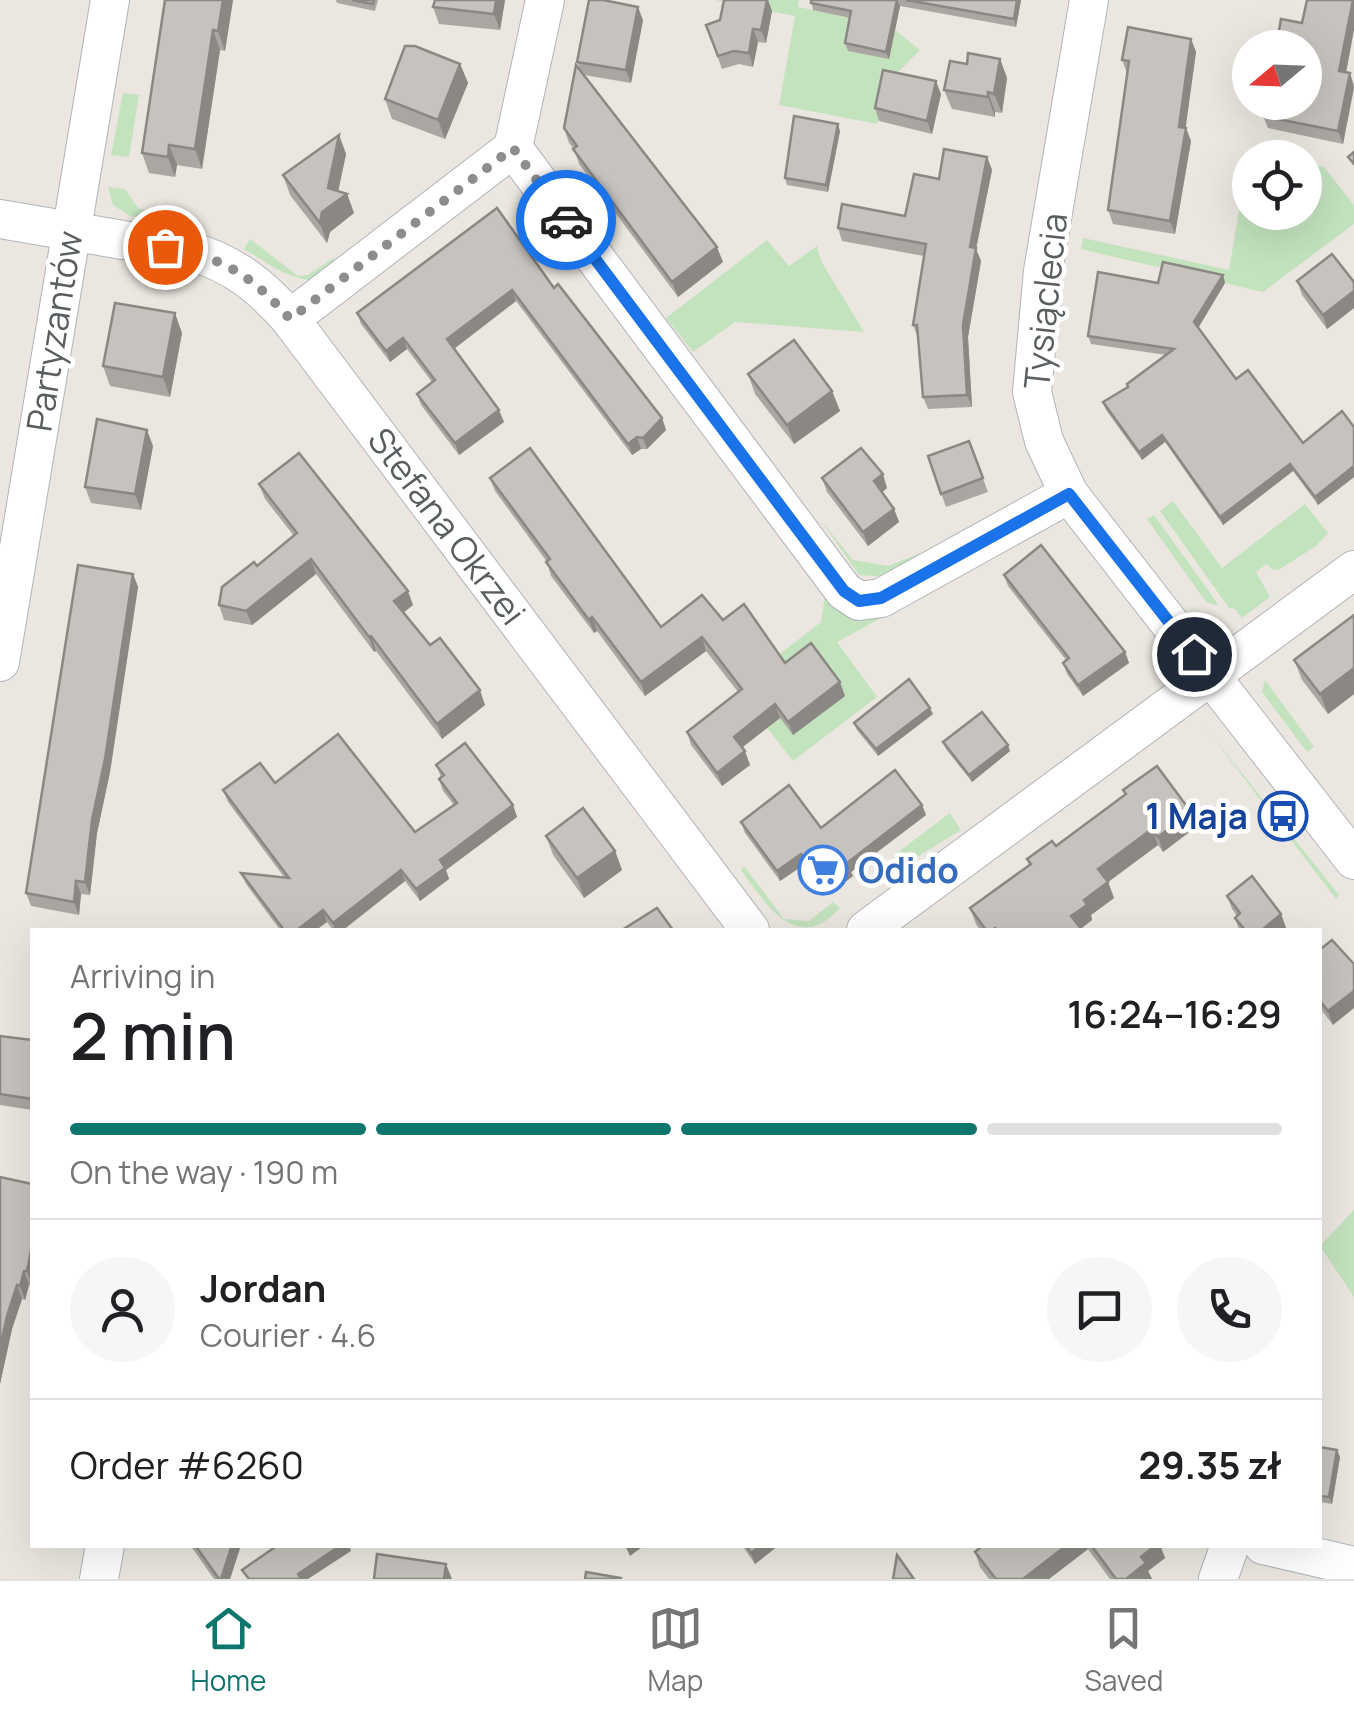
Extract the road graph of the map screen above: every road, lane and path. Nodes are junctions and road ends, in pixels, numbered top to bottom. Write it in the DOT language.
graph roads {
  1 [pos="110,0"];
  2 [pos="546,0"];
  3 [pos="1090,0"];
  4 [pos="513,148"];
  5 [pos="0,219"];
  6 [pos="71,229"];
  7 [pos="290,319"];
  8 [pos="1069,494"];
  9 [pos="1354,570"];
  10 [pos="2,638"];
  11 [pos="1210,676"];
  12 [pos="1354,860"];
  13 [pos="748,928"];
  14 [pos="869,928"];
  15 [pos="105,1548"];
  16 [pos="1229,1548"];
  17 [pos="1276,1548"];
  18 [pos="1354,1566"];
  19 [pos="99,1579"];
  20 [pos="1218,1579"];
  1 -- 6 [label="street, Partyzantów"];
  2 -- 4 [label="street"];
  3 -- 8 [label="street, Tysiąclecia"];
  4 -- 7 [label="street"];
  4 -- 8 [label="street"];
  5 -- 6 [label="street, Stefana Okrzei"];
  6 -- 7 [label="street, Stefana Okrzei"];
  6 -- 10 [label="street, Partyzantów"];
  7 -- 13 [label="street, Stefana Okrzei"];
  8 -- 11 [label="street, Tysiąclecia"];
  9 -- 11 [label="street"];
  11 -- 12 [label="street, Tysiąclecia"];
  11 -- 14 [label="street"];
  15 -- 19 [label="street"];
  16 -- 20 [label="street"];
  17 -- 18 [label="street"];
}
